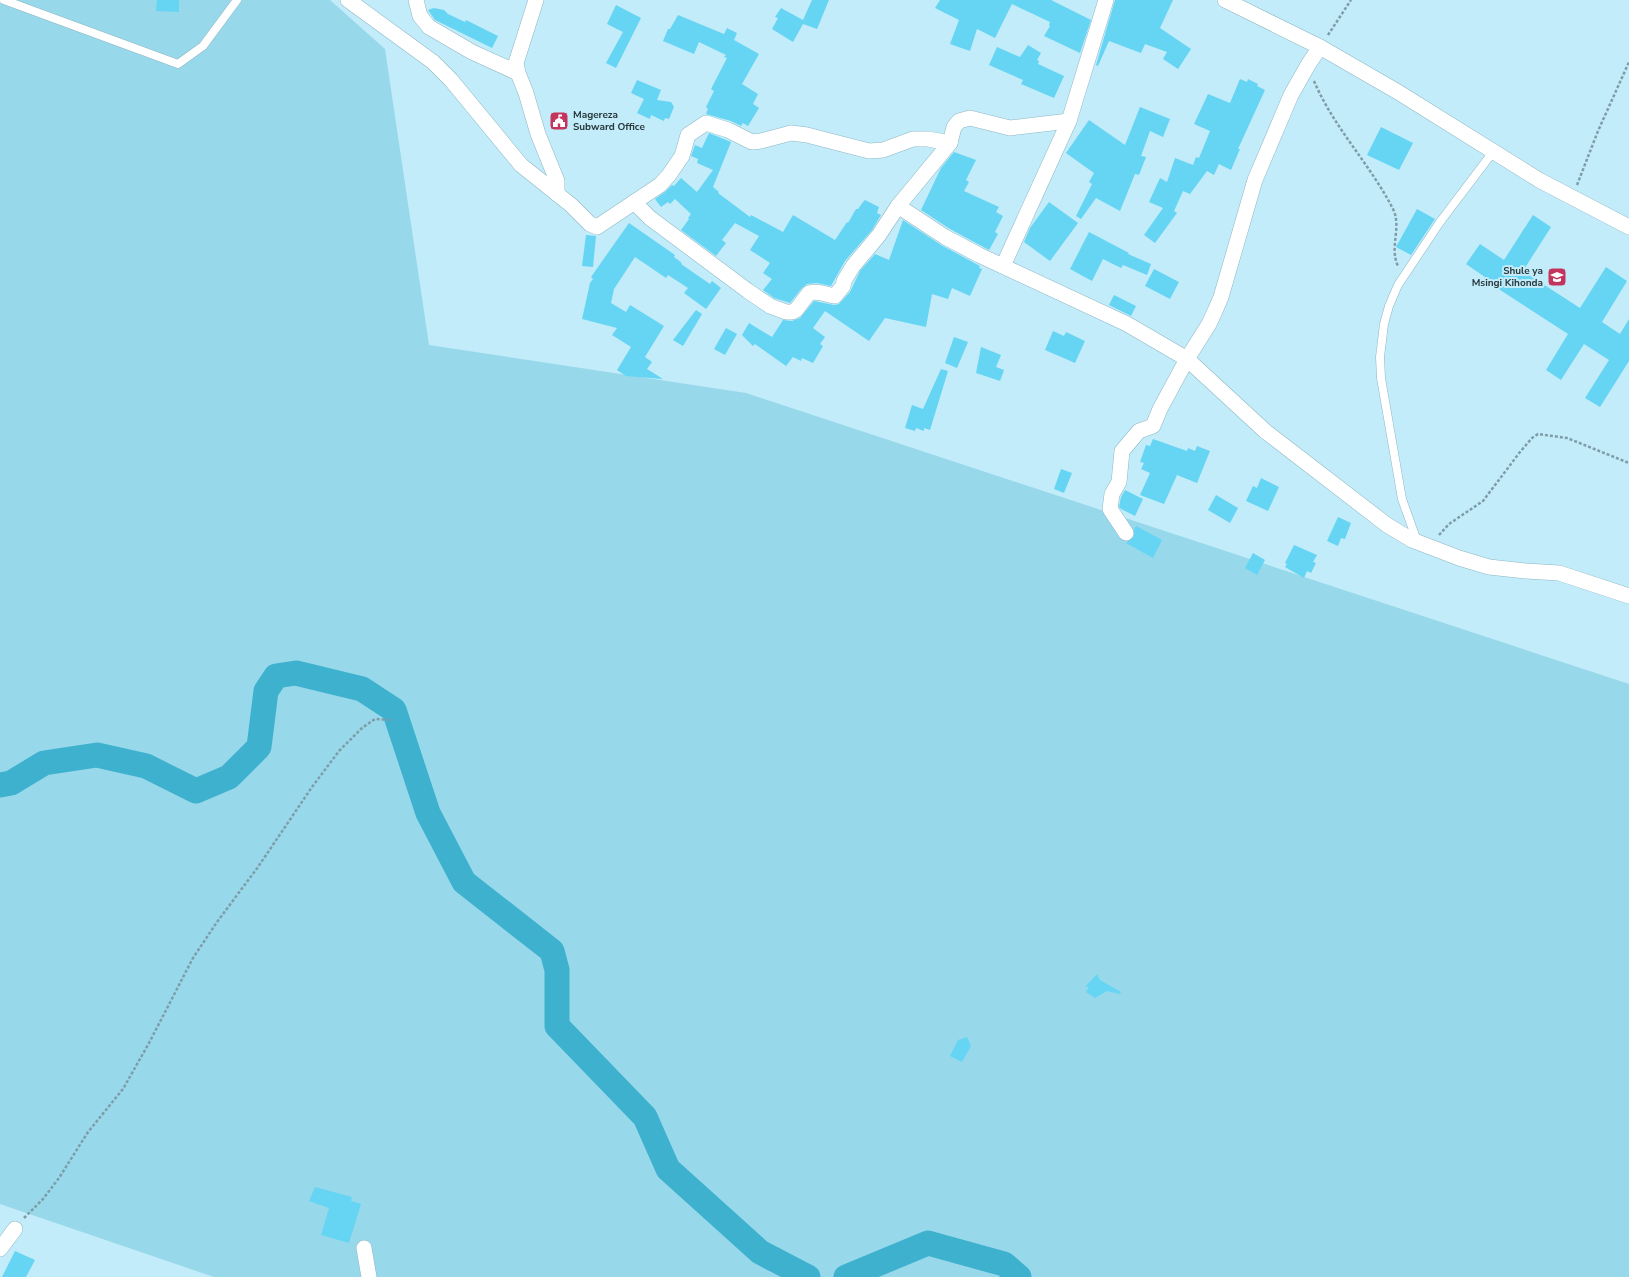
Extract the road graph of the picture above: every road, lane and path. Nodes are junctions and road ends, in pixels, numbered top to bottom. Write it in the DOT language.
graph roads {
  1 [pos="4,0"];
  2 [pos="237,0"];
  3 [pos="348,0"];
  4 [pos="416,0"];
  5 [pos="536,0"];
  6 [pos="1106,0"];
  7 [pos="1225,0"];
  8 [pos="1351,0"];
  9 [pos="1320,47"];
  10 [pos="1629,62"];
  11 [pos="1308,65"];
  12 [pos="518,73"];
  13 [pos="1069,121"];
  14 [pos="950,143"];
  15 [pos="1493,152"];
  16 [pos="557,194"];
  17 [pos="1572,198"];
  18 [pos="634,202"];
  19 [pos="898,206"];
  20 [pos="1629,227"];
  21 [pos="1002,266"];
  22 [pos="1404,277"];
  23 [pos="1187,359"];
  24 [pos="1629,463"];
  25 [pos="1126,533"];
  26 [pos="1417,542"];
  27 [pos="1431,548"];
  28 [pos="1629,596"];
  29 [pos="392,720"];
  30 [pos="15,1229"];
  31 [pos="364,1248"];
  32 [pos="0,1249"];
  33 [pos="369,1277"];
  1 -- 2 [label="lane"];
  3 -- 16 [label="street"];
  4 -- 12 [label="street"];
  5 -- 12 [label="street"];
  6 -- 13 [label="street"];
  7 -- 9 [label="street"];
  8 -- 9 [label="path"];
  9 -- 11 [label="street"];
  9 -- 15 [label="street"];
  10 -- 17 [label="path"];
  11 -- 22 [label="path"];
  11 -- 23 [label="street"];
  12 -- 16 [label="street"];
  13 -- 14 [label="street"];
  13 -- 21 [label="street"];
  14 -- 18 [label="street"];
  14 -- 19 [label="street"];
  15 -- 17 [label="street"];
  15 -- 22 [label="lane"];
  16 -- 18 [label="street"];
  17 -- 20 [label="street"];
  18 -- 19 [label="street"];
  19 -- 21 [label="street"];
  21 -- 23 [label="street"];
  22 -- 26 [label="lane"];
  23 -- 25 [label="street"];
  23 -- 26 [label="street"];
  24 -- 27 [label="path"];
  26 -- 27 [label="street"];
  27 -- 28 [label="street"];
  29 -- 30 [label="path"];
  30 -- 32 [label="street"];
  31 -- 33 [label="street"];
}
